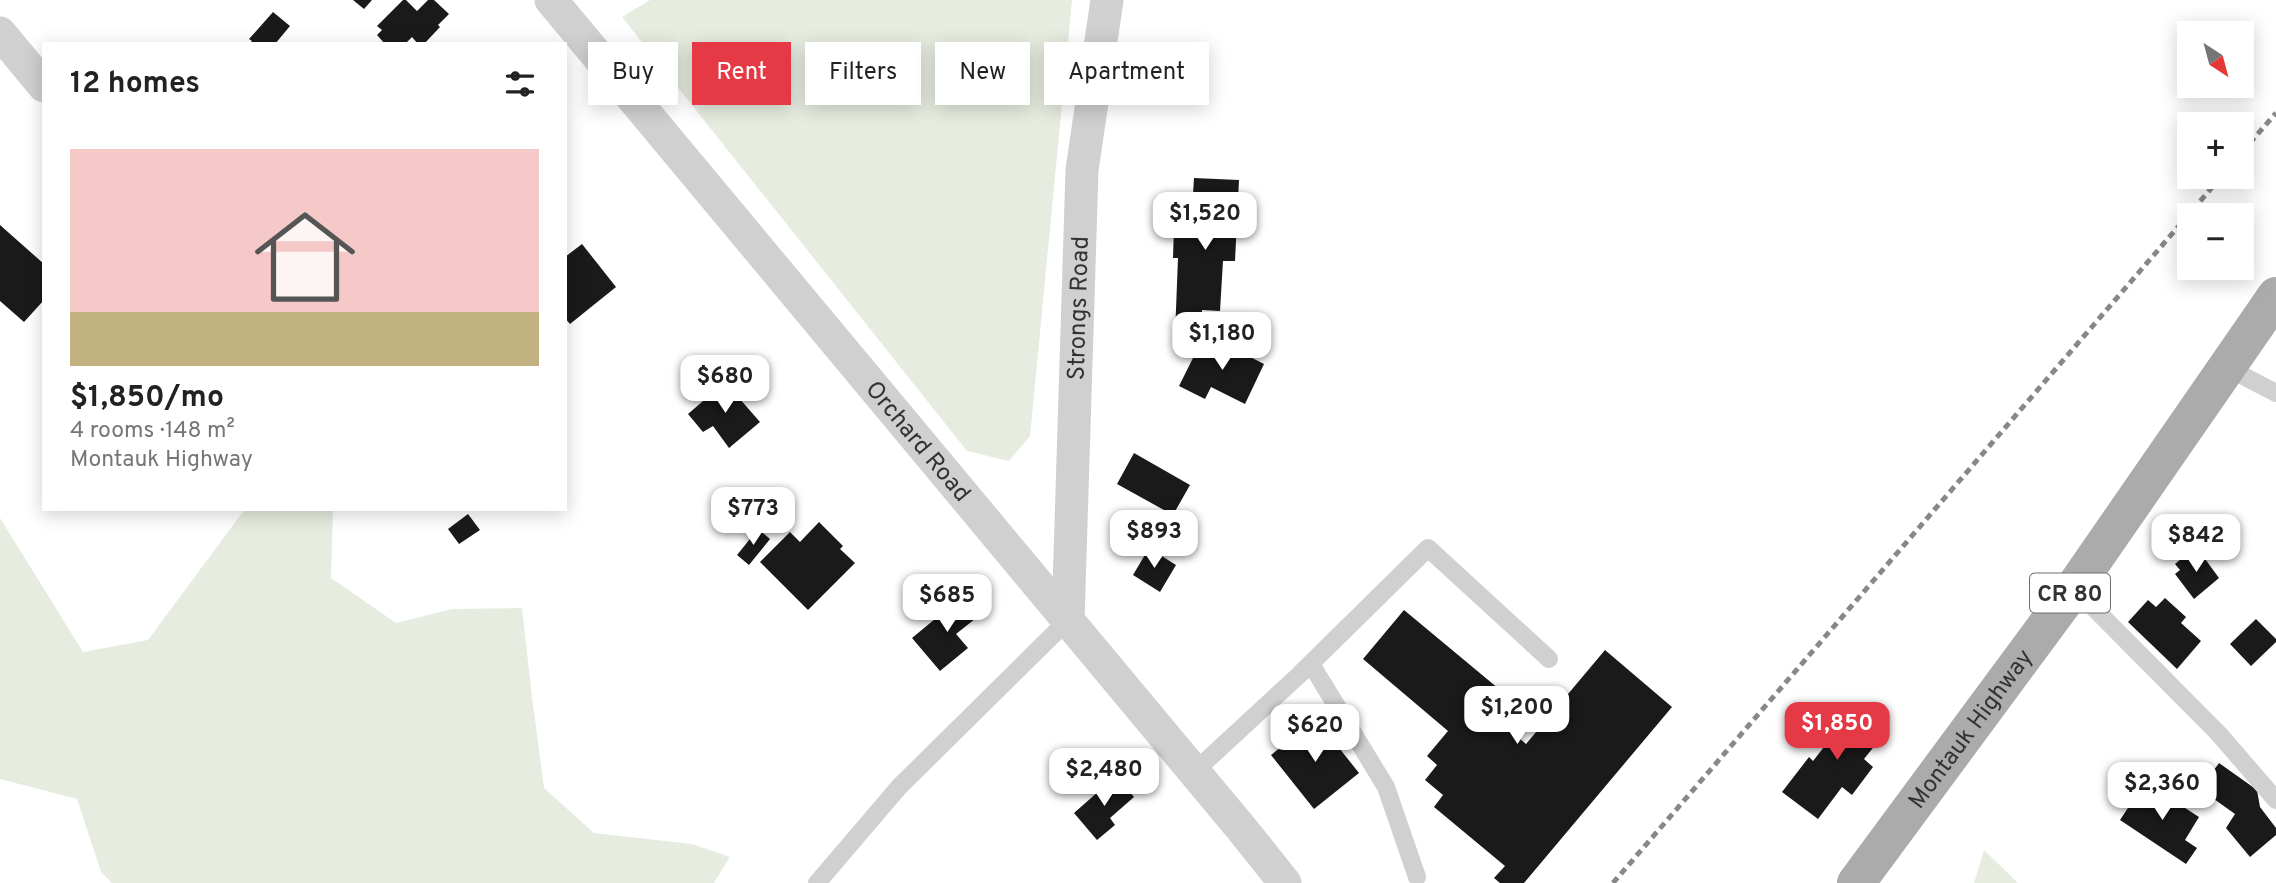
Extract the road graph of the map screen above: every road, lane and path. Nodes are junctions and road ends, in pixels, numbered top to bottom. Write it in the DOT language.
graph roads {
  1 [pos="551,0"];
  2 [pos="1107,0"];
  3 [pos="0,33"];
  4 [pos="42,84"];
  5 [pos="2276,296"];
  6 [pos="2226,367"];
  7 [pos="2276,393"];
  8 [pos="2074,588"];
  9 [pos="1068,620"];
  10 [pos="1549,659"];
  11 [pos="1311,664"];
  12 [pos="1194,772"];
  13 [pos="2276,800"];
  14 [pos="1417,877"];
  15 [pos="817,883"];
  16 [pos="1285,883"];
  17 [pos="1856,883"];
  1 -- 9 [label="street, Orchard Road"];
  2 -- 9 [label="street, Strongs Road"];
  3 -- 4 [label="street"];
  5 -- 6 [label="main road, Montauk Highway / CR 80"];
  6 -- 7 [label="lane"];
  6 -- 8 [label="main road, Montauk Highway / CR 80"];
  8 -- 13 [label="lane"];
  8 -- 17 [label="main road, Montauk Highway / CR 80"];
  9 -- 12 [label="street, Orchard Road"];
  9 -- 15 [label="lane"];
  10 -- 11 [label="lane"];
  11 -- 12 [label="lane"];
  11 -- 14 [label="lane"];
  12 -- 16 [label="street, Orchard Road"];
}
